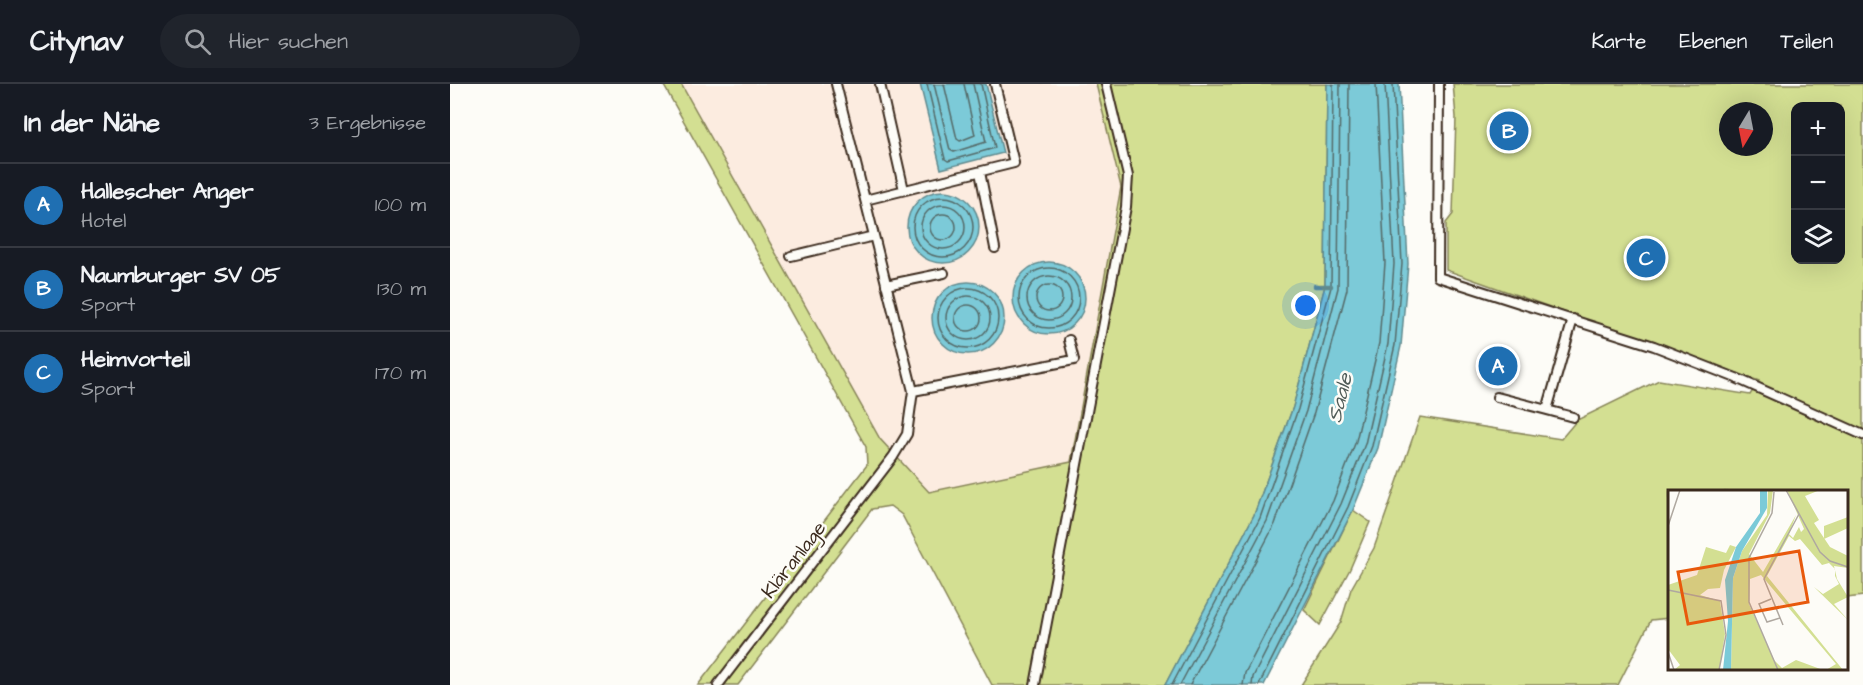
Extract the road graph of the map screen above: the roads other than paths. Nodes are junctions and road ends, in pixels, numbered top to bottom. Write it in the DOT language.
graph roads {
  1 [pos="836,84"];
  2 [pos="880,84"];
  3 [pos="995,84"];
  4 [pos="1106,84"];
  5 [pos="1439,84"];
  6 [pos="980,172"];
  7 [pos="904,190"];
  8 [pos="865,200"];
  9 [pos="874,236"];
  10 [pos="995,248"];
  11 [pos="791,256"];
  12 [pos="944,273"];
  13 [pos="886,285"];
  14 [pos="1573,319"];
  15 [pos="1069,340"];
  16 [pos="913,391"];
  17 [pos="1497,397"];
  18 [pos="1547,410"];
  19 [pos="1573,417"];
  20 [pos="1863,435"];
  21 [pos="718,685"];
  22 [pos="1035,685"];
  1 -- 8 [label="lane"];
  2 -- 7 [label="lane"];
  3 -- 6 [label="lane"];
  4 -- 22 [label="lane"];
  5 -- 14 [label="lane"];
  6 -- 7 [label="lane"];
  6 -- 10 [label="lane"];
  7 -- 8 [label="lane"];
  8 -- 9 [label="lane"];
  9 -- 11 [label="lane"];
  9 -- 13 [label="lane"];
  12 -- 13 [label="lane"];
  13 -- 16 [label="lane"];
  14 -- 18 [label="lane"];
  14 -- 20 [label="lane"];
  15 -- 16 [label="lane"];
  16 -- 21 [label="lane, Kläranlage"];
  17 -- 18 [label="lane"];
  18 -- 19 [label="lane"];
}
